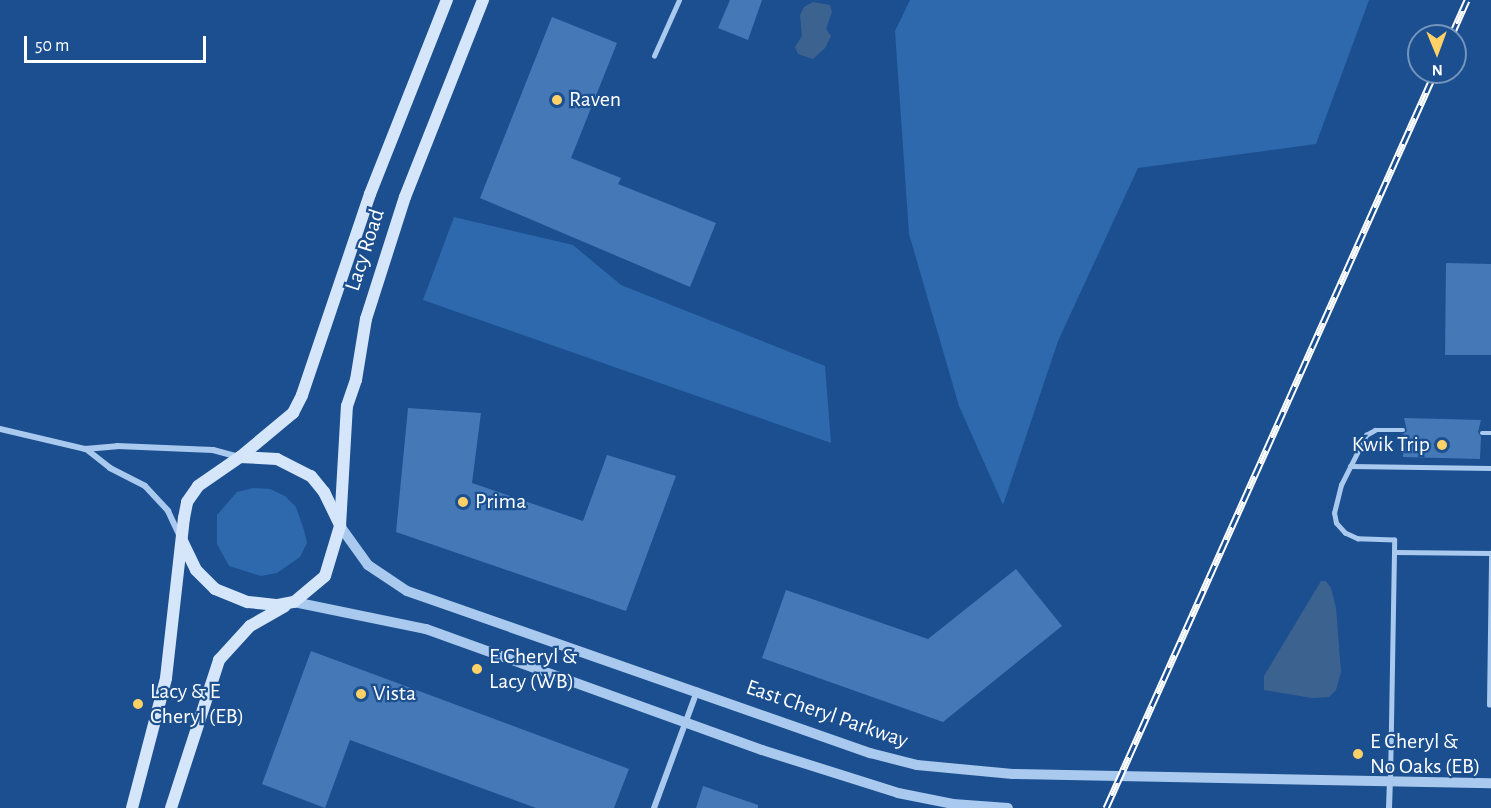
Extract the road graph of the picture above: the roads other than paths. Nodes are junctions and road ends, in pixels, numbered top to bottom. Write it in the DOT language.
graph roads {
  1 [pos="447,0"];
  2 [pos="483,0"];
  3 [pos="679,0"];
  4 [pos="654,56"];
  5 [pos="0,429"];
  6 [pos="1403,430"];
  7 [pos="1482,433"];
  8 [pos="1491,433"];
  9 [pos="85,448"];
  10 [pos="240,457"];
  11 [pos="1350,466"];
  12 [pos="1491,468"];
  13 [pos="340,526"];
  14 [pos="182,541"];
  15 [pos="1394,552"];
  16 [pos="1491,553"];
  17 [pos="294,602"];
  18 [pos="698,691"];
  19 [pos="1489,705"];
  20 [pos="686,721"];
  21 [pos="1390,781"];
  22 [pos="1491,783"];
  23 [pos="132,808"];
  24 [pos="171,808"];
  25 [pos="654,808"];
  26 [pos="1008,808"];
  27 [pos="1389,808"];
  1 -- 10 [label="main road, Lacy Road"];
  2 -- 13 [label="main road, Lacy Road"];
  3 -- 4 [label="lane"];
  5 -- 9 [label="street"];
  6 -- 11 [label="lane"];
  7 -- 8 [label="lane"];
  9 -- 10 [label="street"];
  9 -- 14 [label="street"];
  10 -- 13 [label="main road"];
  10 -- 14 [label="main road"];
  11 -- 12 [label="lane"];
  11 -- 15 [label="lane"];
  13 -- 17 [label="main road"];
  13 -- 18 [label="street, East Cheryl Parkway"];
  14 -- 17 [label="main road"];
  14 -- 23 [label="main road"];
  15 -- 16 [label="lane"];
  15 -- 21 [label="lane"];
  16 -- 19 [label="lane"];
  17 -- 20 [label="street"];
  17 -- 24 [label="main road"];
  18 -- 20 [label="street"];
  18 -- 21 [label="street, East Cheryl Parkway"];
  20 -- 25 [label="street"];
  20 -- 26 [label="street"];
  21 -- 22 [label="street, East Cheryl Parkway"];
  21 -- 27 [label="street"];
}
